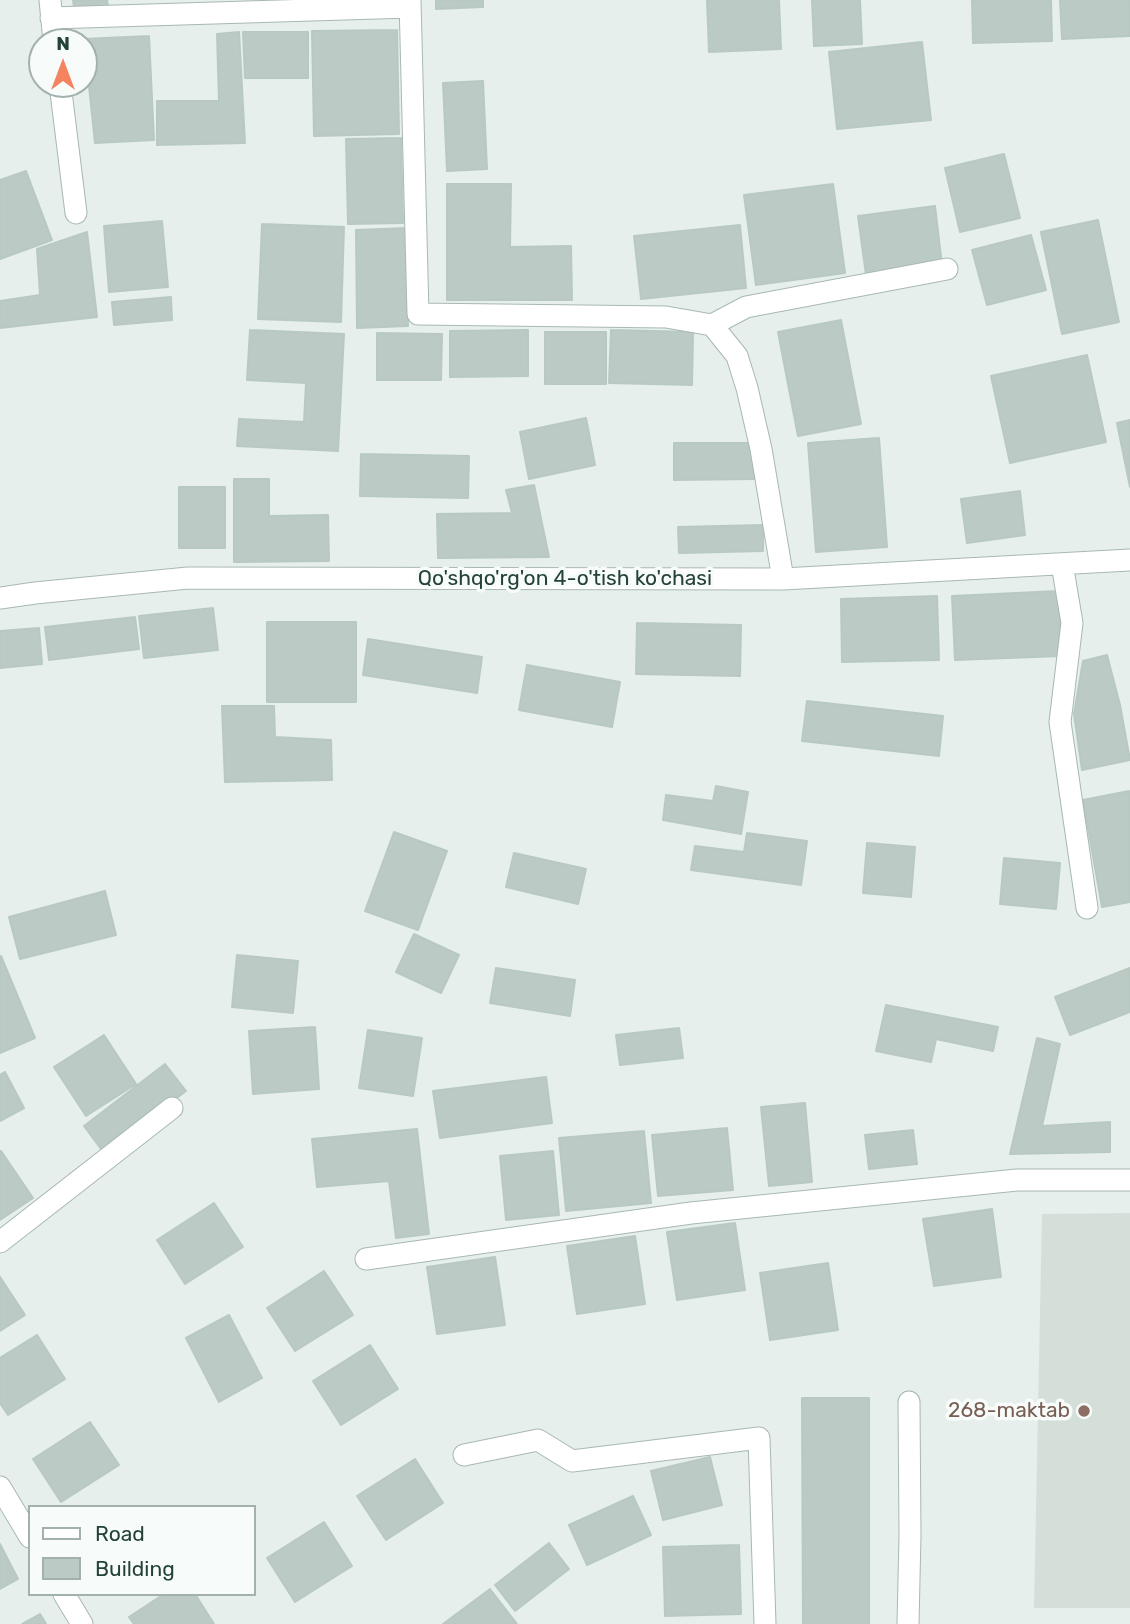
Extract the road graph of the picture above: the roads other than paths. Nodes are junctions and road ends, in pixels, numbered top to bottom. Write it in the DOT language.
graph roads {
  1 [pos="410,4"];
  2 [pos="51,9"];
  3 [pos="53,28"];
  4 [pos="62,98"];
  5 [pos="76,213"];
  6 [pos="947,269"];
  7 [pos="712,325"];
  8 [pos="1130,560"];
  9 [pos="1062,564"];
  10 [pos="783,579"];
  11 [pos="0,598"];
  12 [pos="1087,908"];
  13 [pos="172,1108"];
  14 [pos="1130,1180"];
  15 [pos="0,1242"];
  16 [pos="366,1259"];
  17 [pos="909,1402"];
  18 [pos="464,1455"];
  19 [pos="0,1487"];
  20 [pos="28,1534"];
  21 [pos="65,1596"];
  22 [pos="82,1624"];
  23 [pos="765,1624"];
  24 [pos="908,1624"];
  1 -- 2 [label="street"];
  1 -- 7 [label="street"];
  2 -- 3 [label="street"];
  4 -- 5 [label="street"];
  6 -- 7 [label="street"];
  7 -- 10 [label="street"];
  8 -- 9 [label="street, Qo'shqo'rg'on 4-o'tish ko'chasi"];
  9 -- 10 [label="street, Qo'shqo'rg'on 4-o'tish ko'chasi"];
  9 -- 12 [label="street"];
  10 -- 11 [label="street, Qo'shqo'rg'on 4-o'tish ko'chasi"];
  13 -- 15 [label="street"];
  14 -- 16 [label="street"];
  17 -- 24 [label="street"];
  18 -- 23 [label="street"];
  19 -- 20 [label="street"];
  21 -- 22 [label="street"];
}
